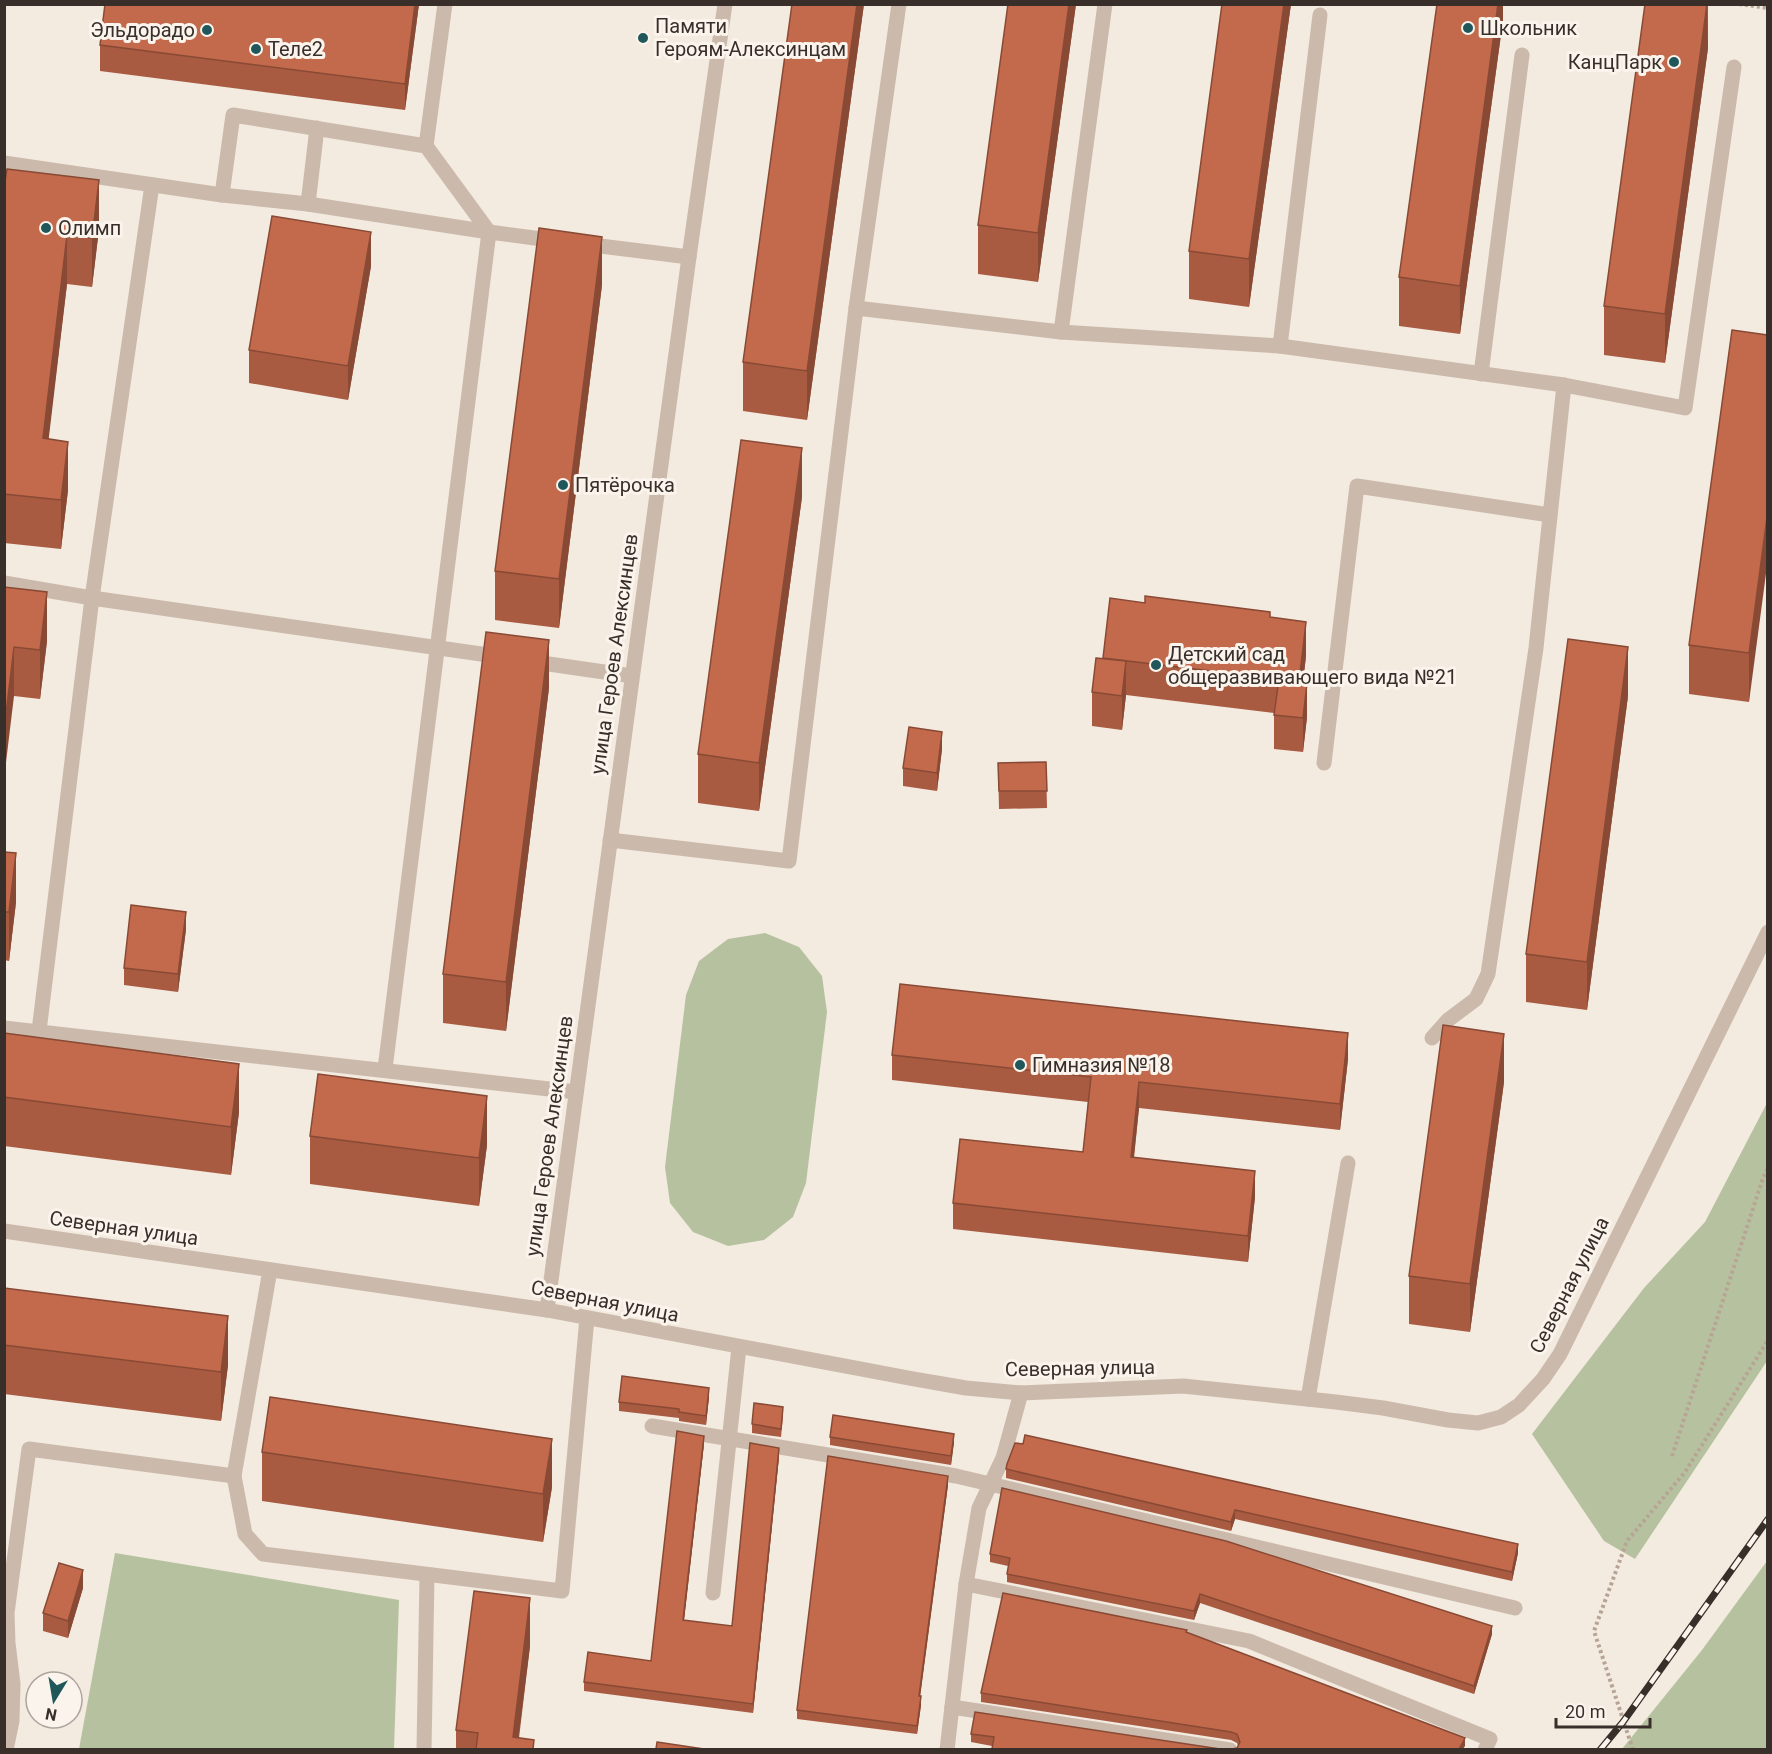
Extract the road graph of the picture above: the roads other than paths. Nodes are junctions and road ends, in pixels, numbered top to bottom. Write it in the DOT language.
graph roads {
  1 [pos="445,4"];
  2 [pos="725,4"];
  3 [pos="899,4"];
  4 [pos="1105,4"];
  5 [pos="1320,15"];
  6 [pos="1522,55"];
  7 [pos="1734,67"];
  8 [pos="318,128"];
  9 [pos="426,146"];
  10 [pos="4,163"];
  11 [pos="152,185"];
  12 [pos="222,195"];
  13 [pos="309,204"];
  14 [pos="489,232"];
  15 [pos="689,257"];
  16 [pos="856,308"];
  17 [pos="1061,332"];
  18 [pos="1280,346"];
  19 [pos="1480,374"];
  20 [pos="1564,385"];
  21 [pos="1550,515"];
  22 [pos="4,583"];
  23 [pos="92,598"];
  24 [pos="439,648"];
  25 [pos="632,676"];
  26 [pos="1324,763"];
  27 [pos="610,840"];
  28 [pos="1767,932"];
  29 [pos="4,1028"];
  30 [pos="39,1031"];
  31 [pos="1432,1038"];
  32 [pos="385,1069"];
  33 [pos="576,1092"];
  34 [pos="1348,1162"];
  35 [pos="4,1232"];
  36 [pos="270,1270"];
  37 [pos="547,1310"];
  38 [pos="587,1318"];
  39 [pos="739,1347"];
  40 [pos="1021,1393"];
  41 [pos="1308,1399"];
  42 [pos="652,1426"];
  43 [pos="730,1438"];
  44 [pos="234,1476"];
  45 [pos="990,1484"];
  46 [pos="427,1575"];
  47 [pos="966,1584"];
  48 [pos="713,1593"];
  49 [pos="1515,1608"];
  50 [pos="952,1707"];
  51 [pos="6,1749"];
  52 [pos="424,1749"];
  53 [pos="948,1749"];
  54 [pos="1230,1749"];
  55 [pos="1485,1749"];
  1 -- 9 [label="street"];
  2 -- 15 [label="street, улица Героев Алексинцев"];
  3 -- 16 [label="street"];
  4 -- 17 [label="street"];
  5 -- 18 [label="street"];
  6 -- 19 [label="street"];
  7 -- 20 [label="street"];
  8 -- 9 [label="street"];
  8 -- 12 [label="street"];
  8 -- 13 [label="street"];
  9 -- 14 [label="street"];
  10 -- 11 [label="street"];
  11 -- 12 [label="street"];
  11 -- 23 [label="street"];
  12 -- 13 [label="street"];
  13 -- 14 [label="street"];
  14 -- 15 [label="street"];
  14 -- 24 [label="street"];
  15 -- 25 [label="street, улица Героев Алексинцев"];
  16 -- 17 [label="street"];
  16 -- 27 [label="street"];
  17 -- 18 [label="street"];
  18 -- 19 [label="street"];
  19 -- 20 [label="street"];
  20 -- 21 [label="street"];
  21 -- 26 [label="street"];
  21 -- 31 [label="street"];
  22 -- 23 [label="street"];
  23 -- 24 [label="street"];
  23 -- 30 [label="street"];
  24 -- 25 [label="street"];
  24 -- 32 [label="street"];
  25 -- 27 [label="street, улица Героев Алексинцев"];
  27 -- 33 [label="street, улица Героев Алексинцев"];
  28 -- 41 [label="street, Северная улица"];
  29 -- 30 [label="street"];
  30 -- 32 [label="street"];
  32 -- 33 [label="street"];
  33 -- 37 [label="street, улица Героев Алексинцев"];
  34 -- 41 [label="street"];
  35 -- 36 [label="street, Северная улица"];
  36 -- 37 [label="street, Северная улица"];
  36 -- 44 [label="street"];
  37 -- 38 [label="street, Северная улица"];
  38 -- 39 [label="street, Северная улица"];
  38 -- 46 [label="street"];
  39 -- 40 [label="street, Северная улица"];
  39 -- 43 [label="street"];
  40 -- 41 [label="street, Северная улица"];
  40 -- 45 [label="street"];
  42 -- 43 [label="street"];
  43 -- 45 [label="street"];
  43 -- 48 [label="street"];
  44 -- 46 [label="street"];
  44 -- 51 [label="street"];
  45 -- 47 [label="street"];
  45 -- 49 [label="street"];
  46 -- 52 [label="street"];
  47 -- 50 [label="street"];
  47 -- 55 [label="street"];
  50 -- 53 [label="street"];
  50 -- 54 [label="street"];
}
